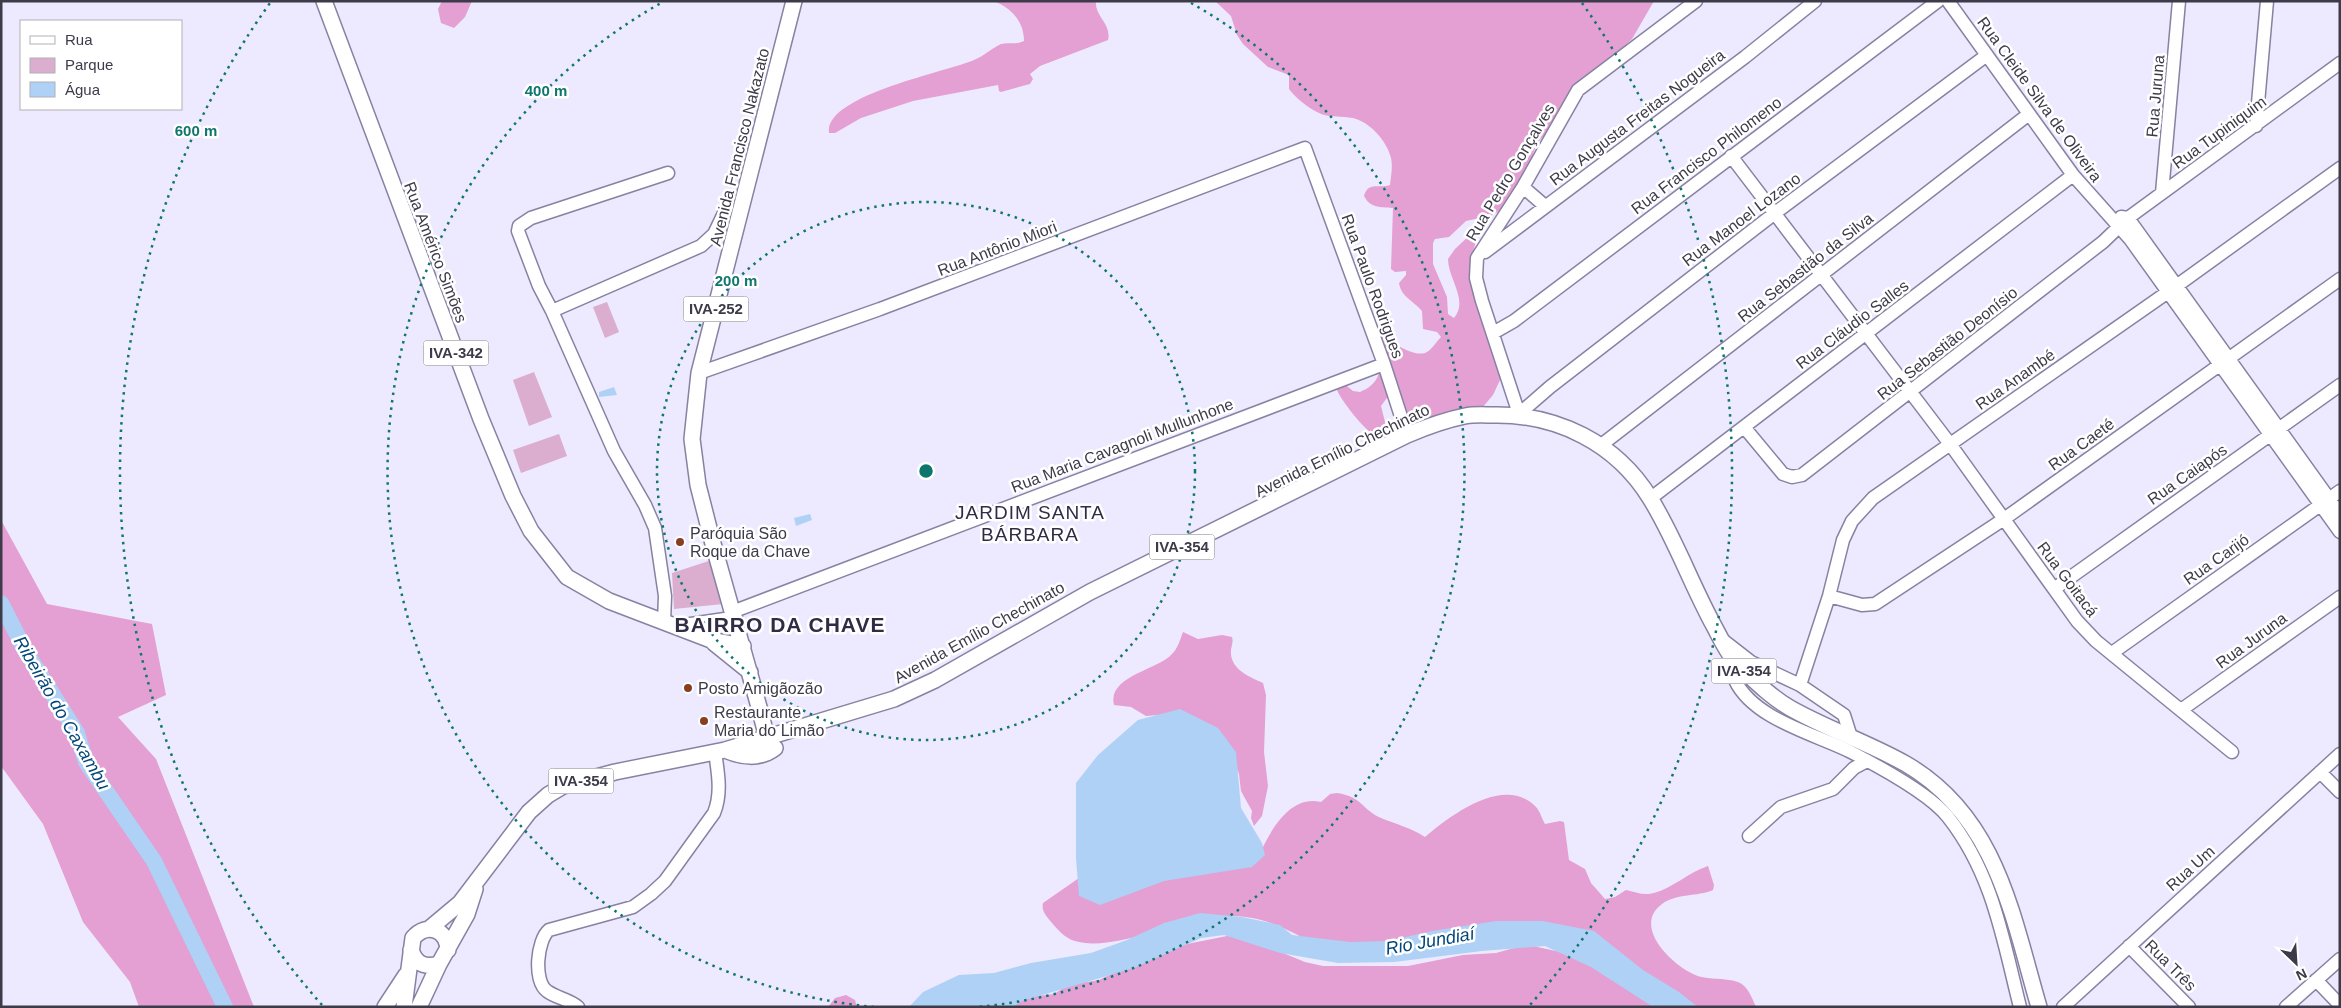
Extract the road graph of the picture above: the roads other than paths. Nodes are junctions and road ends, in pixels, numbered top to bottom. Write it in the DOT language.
graph roads {
  1 [pos="324,1"];
  2 [pos="794,1"];
  3 [pos="1696,1"];
  4 [pos="1815,1"];
  5 [pos="1938,1"];
  6 [pos="1948,1"];
  7 [pos="2179,1"];
  8 [pos="2267,1"];
  9 [pos="1987,55"];
  10 [pos="2340,63"];
  11 [pos="2029,114"];
  12 [pos="2256,126"];
  13 [pos="1305,148"];
  14 [pos="1731,156"];
  15 [pos="2340,168"];
  16 [pos="668,173"];
  17 [pos="2073,175"];
  18 [pos="1523,186"];
  19 [pos="2162,193"];
  20 [pos="1545,206"];
  21 [pos="727,207"];
  22 [pos="1775,213"];
  23 [pos="2109,214"];
  24 [pos="2128,218"];
  25 [pos="2118,228"];
  26 [pos="1477,258"];
  27 [pos="1821,275"];
  28 [pos="2340,278"];
  29 [pos="2173,288"];
  30 [pos="552,311"];
  31 [pos="1493,333"];
  32 [pos="1866,334"];
  33 [pos="2224,361"];
  34 [pos="1384,364"];
  35 [pos="699,373"];
  36 [pos="2340,385"];
  37 [pos="1910,393"];
  38 [pos="1519,414"];
  39 [pos="1744,427"];
  40 [pos="2275,432"];
  41 [pos="1407,435"];
  42 [pos="1950,444"];
  43 [pos="1600,446"];
  44 [pos="2340,491"];
  45 [pos="1650,498"];
  46 [pos="2324,502"];
  47 [pos="2340,514"];
  48 [pos="2004,519"];
  49 [pos="2340,532"];
  50 [pos="2054,589"];
  51 [pos="1829,596"];
  52 [pos="2340,596"];
  53 [pos="733,616"];
  54 [pos="664,622"];
  55 [pos="680,627"];
  56 [pos="1721,639"];
  57 [pos="711,640"];
  58 [pos="743,646"];
  59 [pos="2112,653"];
  60 [pos="1744,670"];
  61 [pos="750,672"];
  62 [pos="1800,685"];
  63 [pos="2181,710"];
  64 [pos="792,731"];
  65 [pos="1850,737"];
  66 [pos="767,738"];
  67 [pos="720,751"];
  68 [pos="2232,752"];
  69 [pos="767,753"];
  70 [pos="2340,754"];
  71 [pos="1867,761"];
  72 [pos="2320,772"];
  73 [pos="2340,792"];
  74 [pos="1749,836"];
  75 [pos="478,880"];
  76 [pos="430,929"];
  77 [pos="2129,946"];
  78 [pos="411,950"];
  79 [pos="448,950"];
  80 [pos="2340,959"];
  81 [pos="439,964"];
  82 [pos="408,972"];
  83 [pos="2316,980"];
  84 [pos="411,1004"];
  85 [pos="2340,1005"];
  86 [pos="385,1007"];
  87 [pos="578,1007"];
  88 [pos="2020,1007"];
  89 [pos="2040,1007"];
  90 [pos="2062,1007"];
  91 [pos="2189,1007"];
  92 [pos="2286,1007"];
  1 -- 54 [label="main road, Rua Américo Simões / IVA-342"];
  2 -- 35 [label="main road, Avenida Francisco Nakazato / IVA-252"];
  3 -- 18 [label="street, Rua Pedro Gonçalves"];
  4 -- 20 [label="street, Rua Augusta Freitas Nogueira"];
  5 -- 14 [label="street, Rua Francisco Philomeno"];
  6 -- 9 [label="street, Rua Cleide Silva de Oliveira"];
  7 -- 19 [label="street, Rua Juruna"];
  8 -- 12 [label="street"];
  9 -- 11 [label="street, Rua Cleide Silva de Oliveira"];
  9 -- 22 [label="street, Rua Manoel Lozano"];
  10 -- 12 [label="street, Rua Tupiniquim"];
  11 -- 17 [label="street, Rua Cleide Silva de Oliveira"];
  11 -- 27 [label="street, Rua Sebastião da Silva"];
  12 -- 19 [label="street, Rua Tupiniquim"];
  13 -- 34 [label="street, Rua Paulo Rodrigues"];
  13 -- 35 [label="street, Rua Antônio Miori"];
  14 -- 22 [label="street, Rua Goitacá"];
  14 -- 31 [label="street, Rua Francisco Philomeno"];
  15 -- 29 [label="street, Rua Anambé"];
  16 -- 30 [label="street"];
  17 -- 23 [label="street, Rua Cleide Silva de Oliveira"];
  17 -- 32 [label="street, Rua Cláudio Salles"];
  18 -- 20 [label="street"];
  18 -- 26 [label="street, Rua Pedro Gonçalves"];
  19 -- 24 [label="street, Rua Tupiniquim"];
  20 -- 26 [label="street, Rua Augusta Freitas Nogueira"];
  21 -- 30 [label="street"];
  22 -- 27 [label="street, Rua Goitacá"];
  22 -- 38 [label="street, Rua Manoel Lozano"];
  23 -- 24 [label="street"];
  23 -- 25 [label="street, Rua Cleide Silva de Oliveira"];
  24 -- 25 [label="street, Rua Tupiniquim"];
  24 -- 29 [label="street"];
  25 -- 29 [label="street, Rua Cleide Silva de Oliveira"];
  25 -- 37 [label="street, Rua Sebastião Deonísio"];
  26 -- 31 [label="street, Rua Pedro Gonçalves"];
  27 -- 32 [label="street, Rua Goitacá"];
  27 -- 43 [label="street, Rua Sebastião da Silva"];
  28 -- 33 [label="street, Rua Caeté"];
  29 -- 33 [label="street"];
  29 -- 42 [label="street, Rua Anambé"];
  30 -- 54 [label="street"];
  31 -- 38 [label="street, Rua Pedro Gonçalves"];
  32 -- 37 [label="street, Rua Goitacá"];
  32 -- 39 [label="street, Rua Cláudio Salles"];
  33 -- 40 [label="street"];
  33 -- 48 [label="street, Rua Caeté"];
  34 -- 41 [label="street, Rua Paulo Rodrigues"];
  34 -- 53 [label="street, Rua Maria Cavagnoli Mullunhone"];
  35 -- 53 [label="main road, Avenida Francisco Nakazato / IVA-252"];
  36 -- 40 [label="street, Rua Caiapós"];
  37 -- 39 [label="street, Rua Sebastião Deonísio"];
  37 -- 42 [label="street, Rua Goitacá"];
  38 -- 41 [label="main road, Avenida Emílio Chechinato / IVA-354"];
  38 -- 43 [label="main road, Avenida Emílio Chechinato / IVA-354"];
  39 -- 45 [label="street, Rua Cláudio Salles"];
  40 -- 46 [label="street"];
  40 -- 50 [label="street, Rua Caiapós"];
  41 -- 64 [label="main road, Avenida Emílio Chechinato / IVA-354"];
  42 -- 48 [label="street, Rua Goitacá"];
  42 -- 51 [label="street, Rua Anambé"];
  43 -- 45 [label="main road, Avenida Emílio Chechinato / IVA-354"];
  44 -- 46 [label="street, Rua Carijó"];
  45 -- 56 [label="main road, Avenida Emílio Chechinato / IVA-354"];
  46 -- 47 [label="street"];
  46 -- 49 [label="street"];
  46 -- 59 [label="street, Rua Carijó"];
  48 -- 50 [label="street, Rua Goitacá"];
  48 -- 51 [label="street, Rua Caeté"];
  50 -- 59 [label="street, Rua Goitacá"];
  51 -- 62 [label="street, Rua Anambé"];
  52 -- 63 [label="street, Rua Juruna"];
  53 -- 55 [label="main road, Rua Maria Cavagnoli Mullunhone"];
  53 -- 58 [label="main road, Avenida Francisco Nakazato / IVA-252"];
  54 -- 55 [label="main road, Rua Américo Simões / IVA-342"];
  55 -- 57 [label="main road, Rua Américo Simões"];
  56 -- 60 [label="main road, Avenida Emílio Chechinato / IVA-354"];
  56 -- 62 [label="street"];
  57 -- 58 [label="main road, Rua Américo Simões"];
  57 -- 61 [label="main road"];
  58 -- 61 [label="main road, Avenida Francisco Nakazato / IVA-252"];
  59 -- 63 [label="street, Rua Goitacá"];
  60 -- 65 [label="main road, Avenida Emílio Chechinato / IVA-354"];
  60 -- 71 [label="street"];
  61 -- 66 [label="main road, Avenida Francisco Nakazato / IVA-252"];
  62 -- 65 [label="street"];
  63 -- 68 [label="street, Rua Goitacá"];
  64 -- 66 [label="main road, Avenida Emílio Chechinato / IVA-354"];
  64 -- 69 [label="main road"];
  65 -- 89 [label="main road, Avenida Emílio Chechinato / IVA-354"];
  66 -- 67 [label="main road, Avenida Emílio Chechinato / IVA-354"];
  66 -- 69 [label="main road, Avenida Francisco Nakazato"];
  67 -- 69 [label="main road"];
  67 -- 75 [label="main road, Avenida Emílio Chechinato / IVA-354"];
  67 -- 87 [label="street"];
  70 -- 72 [label="street, Rua Um"];
  71 -- 74 [label="street"];
  71 -- 88 [label="street"];
  72 -- 73 [label="street"];
  72 -- 77 [label="street, Rua Um"];
  75 -- 76 [label="main road, Avenida Emílio Chechinato / IVA-354"];
  75 -- 79 [label="main road, Avenida Emílio Chechinato / IVA-354"];
  76 -- 78 [label="main road"];
  76 -- 79 [label="main road"];
  77 -- 90 [label="street, Rua Um"];
  77 -- 91 [label="street, Rua Três"];
  78 -- 81 [label="main road"];
  78 -- 82 [label="main road"];
  79 -- 81 [label="main road"];
  80 -- 83 [label="street"];
  81 -- 84 [label="main road"];
  82 -- 84 [label="main road"];
  82 -- 86 [label="main road"];
  83 -- 85 [label="street"];
  83 -- 92 [label="street"];
}
